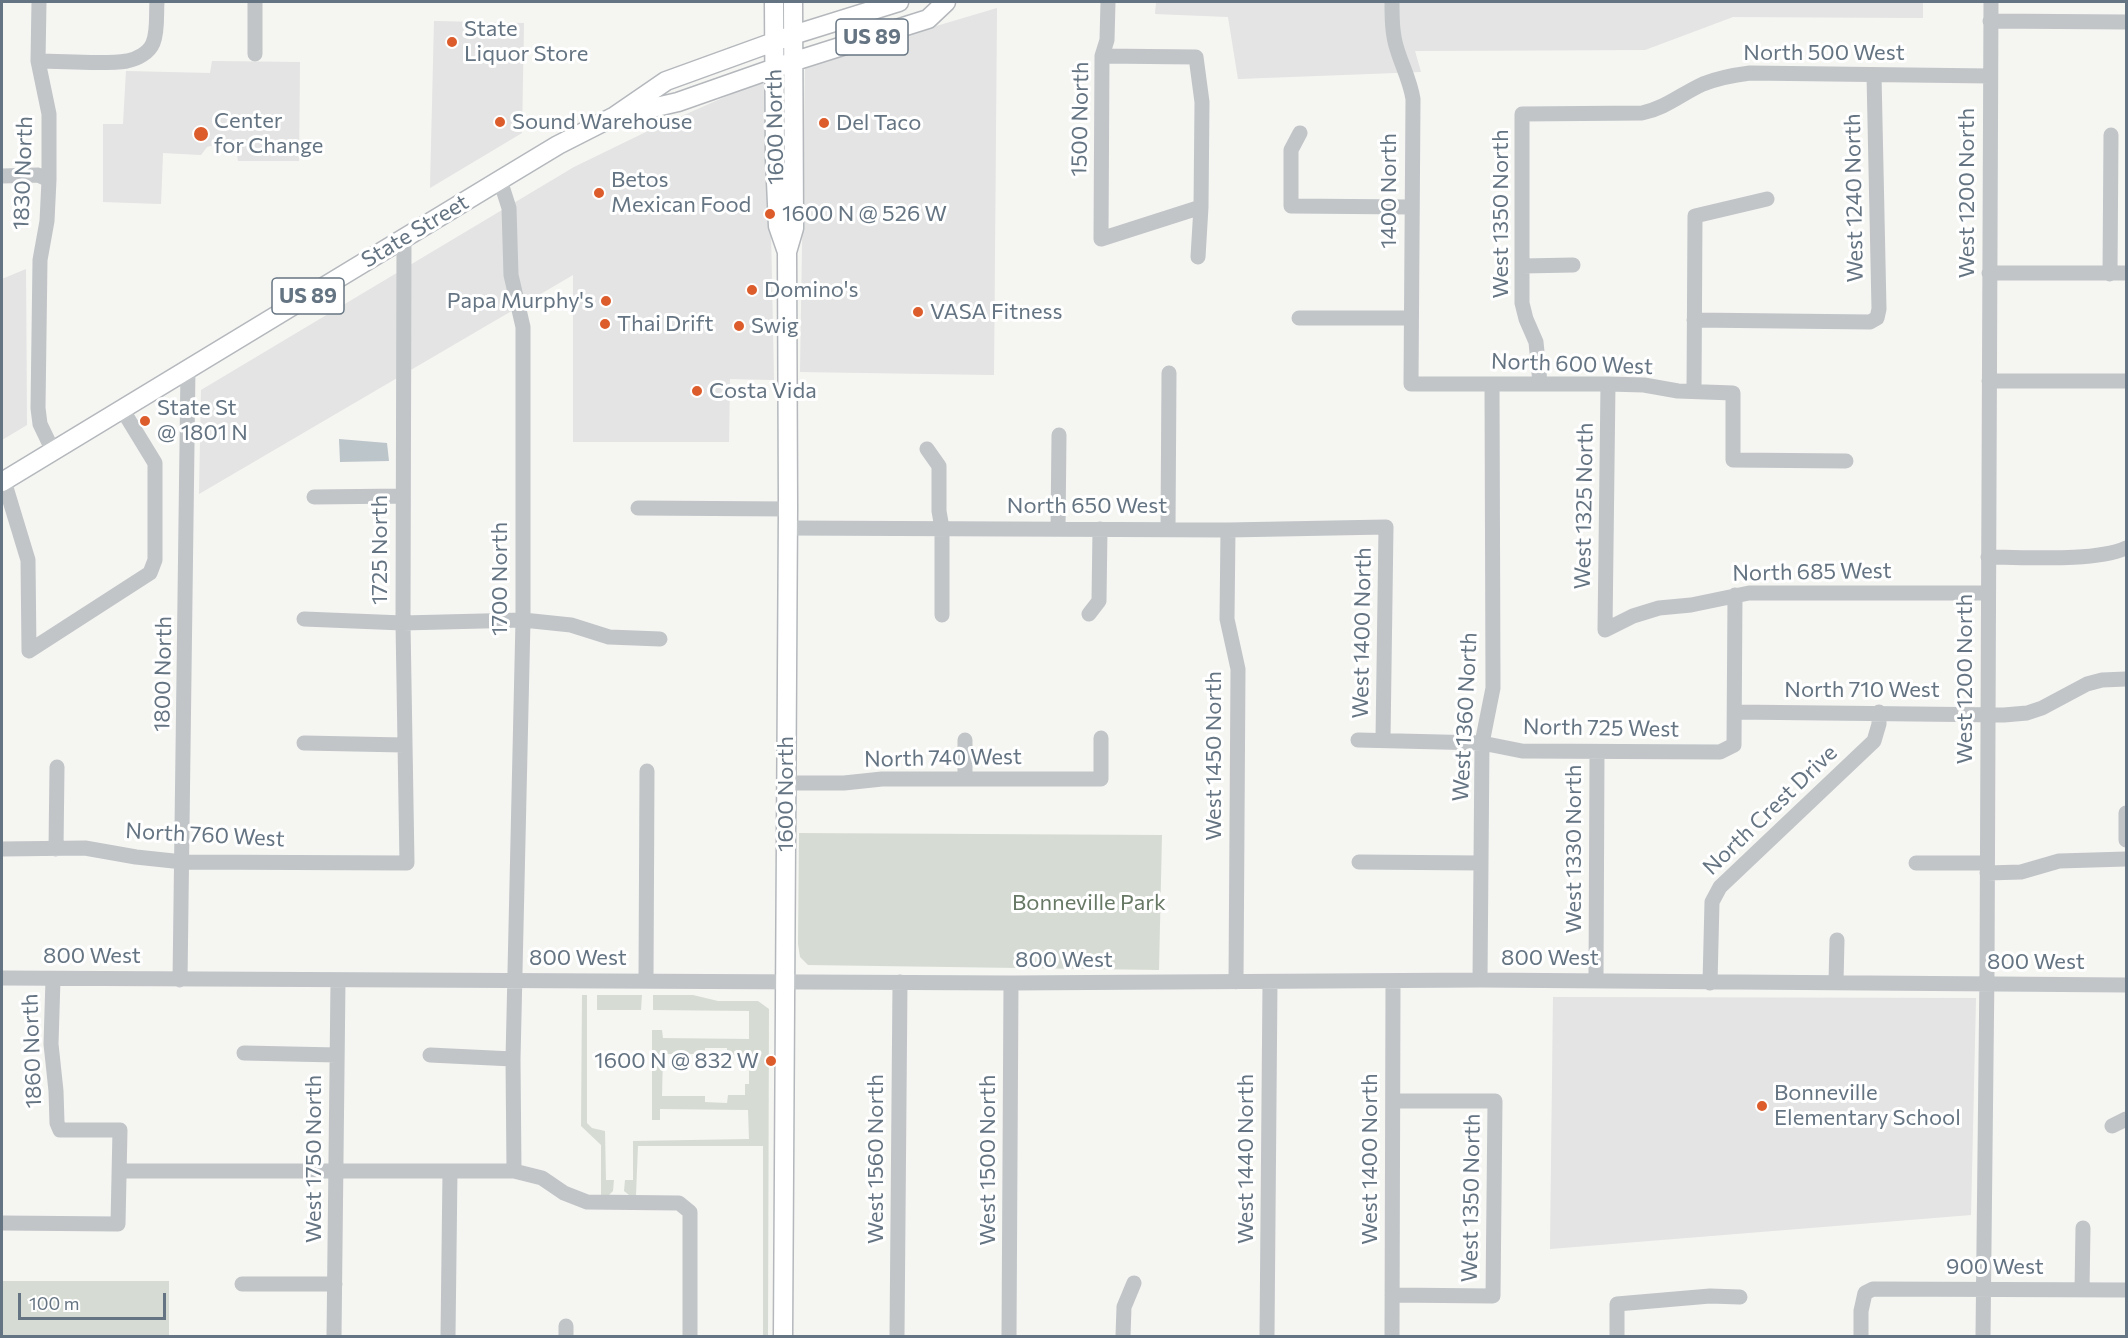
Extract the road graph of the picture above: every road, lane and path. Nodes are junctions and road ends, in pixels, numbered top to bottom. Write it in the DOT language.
graph roads {
  1 [pos="39,2"];
  2 [pos="157,2"];
  3 [pos="255,2"];
  4 [pos="774,2"];
  5 [pos="793,2"];
  6 [pos="899,2"];
  7 [pos="946,2"];
  8 [pos="1108,2"];
  9 [pos="1392,2"];
  10 [pos="1990,2"];
  11 [pos="1990,21"];
  12 [pos="2127,22"];
  13 [pos="793,35"];
  14 [pos="774,41"];
  15 [pos="255,54"];
  16 [pos="1102,56"];
  17 [pos="38,61"];
  18 [pos="792,62"];
  19 [pos="774,68"];
  20 [pos="1874,75"];
  21 [pos="1990,76"];
  22 [pos="1522,114"];
  23 [pos="615,116"];
  24 [pos="1300,133"];
  25 [pos="2111,135"];
  26 [pos="2,176"];
  27 [pos="49,180"];
  28 [pos="500,180"];
  29 [pos="1767,199"];
  30 [pos="1201,207"];
  31 [pos="1411,207"];
  32 [pos="404,238"];
  33 [pos="787,252"];
  34 [pos="1198,257"];
  35 [pos="1573,265"];
  36 [pos="1523,266"];
  37 [pos="1989,273"];
  38 [pos="2110,273"];
  39 [pos="2127,273"];
  40 [pos="1299,318"];
  41 [pos="1412,318"];
  42 [pos="1695,320"];
  43 [pos="188,368"];
  44 [pos="1169,373"];
  45 [pos="1989,381"];
  46 [pos="2127,381"];
  47 [pos="1540,383"];
  48 [pos="1411,384"];
  49 [pos="1492,384"];
  50 [pos="1608,384"];
  51 [pos="1694,391"];
  52 [pos="122,409"];
  53 [pos="1059,435"];
  54 [pos="927,449"];
  55 [pos="53,451"];
  56 [pos="1846,460"];
  57 [pos="3,481"];
  58 [pos="403,496"];
  59 [pos="314,497"];
  60 [pos="638,508"];
  61 [pos="788,509"];
  62 [pos="1386,527"];
  63 [pos="787,528"];
  64 [pos="942,528"];
  65 [pos="1058,529"];
  66 [pos="1100,529"];
  67 [pos="1168,529"];
  68 [pos="1228,530"];
  69 [pos="2127,548"];
  70 [pos="1988,557"];
  71 [pos="1988,593"];
  72 [pos="1736,595"];
  73 [pos="1089,614"];
  74 [pos="942,615"];
  75 [pos="304,620"];
  76 [pos="523,620"];
  77 [pos="403,623"];
  78 [pos="1605,630"];
  79 [pos="660,639"];
  80 [pos="2127,679"];
  81 [pos="1735,712"];
  82 [pos="1879,712"];
  83 [pos="1988,714"];
  84 [pos="1101,738"];
  85 [pos="965,740"];
  86 [pos="1358,740"];
  87 [pos="1383,740"];
  88 [pos="304,743"];
  89 [pos="1482,743"];
  90 [pos="404,745"];
  91 [pos="1597,752"];
  92 [pos="57,767"];
  93 [pos="647,771"];
  94 [pos="965,778"];
  95 [pos="786,783"];
  96 [pos="2126,813"];
  97 [pos="2127,840"];
  98 [pos="2,849"];
  99 [pos="56,849"];
  100 [pos="2127,859"];
  101 [pos="183,862"];
  102 [pos="1359,862"];
  103 [pos="407,863"];
  104 [pos="1481,863"];
  105 [pos="1916,863"];
  106 [pos="1987,868"];
  107 [pos="1837,940"];
  108 [pos="2,978"];
  109 [pos="53,979"];
  110 [pos="180,980"];
  111 [pos="646,980"];
  112 [pos="1480,980"];
  113 [pos="338,981"];
  114 [pos="515,981"];
  115 [pos="784,981"];
  116 [pos="1393,981"];
  117 [pos="1596,981"];
  118 [pos="900,982"];
  119 [pos="1236,982"];
  120 [pos="1270,982"];
  121 [pos="1836,982"];
  122 [pos="1011,983"];
  123 [pos="1710,983"];
  124 [pos="1987,985"];
  125 [pos="2127,985"];
  126 [pos="243,1053"];
  127 [pos="337,1054"];
  128 [pos="430,1055"];
  129 [pos="513,1059"];
  130 [pos="1393,1101"];
  131 [pos="2127,1119"];
  132 [pos="2112,1126"];
  133 [pos="450,1171"];
  134 [pos="514,1171"];
  135 [pos="119,1172"];
  136 [pos="337,1172"];
  137 [pos="2,1223"];
  138 [pos="2083,1228"];
  139 [pos="1134,1282"];
  140 [pos="242,1284"];
  141 [pos="335,1284"];
  142 [pos="1984,1289"];
  143 [pos="2082,1290"];
  144 [pos="2127,1290"];
  145 [pos="1392,1295"];
  146 [pos="1740,1297"];
  147 [pos="334,1336"];
  148 [pos="448,1336"];
  149 [pos="690,1336"];
  150 [pos="783,1336"];
  151 [pos="897,1336"];
  152 [pos="1009,1336"];
  153 [pos="1123,1336"];
  154 [pos="1267,1336"];
  155 [pos="1392,1336"];
  156 [pos="1617,1336"];
  157 [pos="1861,1336"];
  158 [pos="1983,1336"];
  1 -- 17 [label="street, 1830 North"];
  2 -- 17 [label="street"];
  3 -- 15 [label="street"];
  4 -- 14 [label="main road, 1600 North"];
  5 -- 13 [label="main road, 1600 North"];
  6 -- 13 [label="main road, State Street / US 89"];
  7 -- 18 [label="main road, State Street / US 89"];
  8 -- 16 [label="street, 1500 North"];
  9 -- 31 [label="street, 1400 North"];
  10 -- 11 [label="street, West 1200 North"];
  11 -- 12 [label="street"];
  11 -- 21 [label="street, West 1200 North"];
  13 -- 14 [label="main road, State Street / US 89"];
  13 -- 18 [label="main road, 1600 North"];
  14 -- 19 [label="main road, 1600 North"];
  14 -- 23 [label="main road, State Street / US 89"];
  16 -- 30 [label="street"];
  16 -- 30 [label="street, 1500 North"];
  17 -- 27 [label="street, 1830 North"];
  18 -- 19 [label="main road, State Street / US 89"];
  18 -- 33 [label="main road, 1600 North"];
  19 -- 23 [label="main road, State Street / US 89"];
  19 -- 33 [label="main road, 1600 North"];
  20 -- 21 [label="street, North 500 West"];
  20 -- 22 [label="street, North 500 West"];
  20 -- 42 [label="street, West 1240 North"];
  21 -- 37 [label="street, West 1200 North"];
  22 -- 36 [label="street, West 1350 North"];
  23 -- 28 [label="main road, State Street / US 89"];
  24 -- 31 [label="street"];
  25 -- 38 [label="street"];
  26 -- 27 [label="street"];
  27 -- 55 [label="street, 1830 North"];
  28 -- 32 [label="main road, State Street / US 89"];
  28 -- 76 [label="street, 1700 North"];
  29 -- 42 [label="street"];
  30 -- 34 [label="street"];
  31 -- 41 [label="street, 1400 North"];
  32 -- 43 [label="main road, State Street / US 89"];
  32 -- 58 [label="street, 1725 North"];
  33 -- 61 [label="main road, 1600 North"];
  35 -- 36 [label="street"];
  36 -- 47 [label="street, West 1350 North"];
  37 -- 38 [label="street"];
  37 -- 45 [label="street, West 1200 North"];
  38 -- 39 [label="street"];
  40 -- 41 [label="street"];
  41 -- 48 [label="street, 1400 North"];
  42 -- 51 [label="street"];
  43 -- 52 [label="main road, State Street / US 89"];
  43 -- 101 [label="street, 1800 North"];
  44 -- 67 [label="street"];
  45 -- 46 [label="street"];
  45 -- 70 [label="street, West 1200 North"];
  47 -- 49 [label="street, North 600 West"];
  47 -- 50 [label="street, North 600 West"];
  48 -- 49 [label="street, North 600 West"];
  49 -- 89 [label="street, West 1360 North"];
  50 -- 51 [label="street, North 600 West"];
  50 -- 78 [label="street, West 1325 North"];
  51 -- 56 [label="street, North 600 West"];
  52 -- 55 [label="main road, State Street / US 89"];
  52 -- 57 [label="street"];
  53 -- 65 [label="street"];
  54 -- 64 [label="street"];
  55 -- 57 [label="main road, State Street / US 89"];
  58 -- 59 [label="street"];
  58 -- 77 [label="street, 1725 North"];
  60 -- 61 [label="street"];
  61 -- 63 [label="main road, 1600 North"];
  62 -- 68 [label="street, North 650 West"];
  62 -- 87 [label="street, West 1400 North"];
  63 -- 64 [label="street, North 650 West"];
  63 -- 95 [label="main road, 1600 North"];
  64 -- 65 [label="street, North 650 West"];
  64 -- 74 [label="street"];
  65 -- 66 [label="street, North 650 West"];
  66 -- 67 [label="street, North 650 West"];
  66 -- 73 [label="street"];
  67 -- 68 [label="street, North 650 West"];
  68 -- 119 [label="street, West 1450 North"];
  69 -- 70 [label="street"];
  70 -- 71 [label="street, West 1200 North"];
  71 -- 72 [label="street, North 685 West"];
  71 -- 83 [label="street, West 1200 North"];
  72 -- 78 [label="street, North 685 West"];
  72 -- 81 [label="street"];
  75 -- 77 [label="street"];
  76 -- 77 [label="street"];
  76 -- 79 [label="street"];
  76 -- 114 [label="street, 1700 North"];
  77 -- 90 [label="street, 1725 North"];
  80 -- 83 [label="street, North 710 West"];
  81 -- 82 [label="street, North 710 West"];
  81 -- 91 [label="street, North 725 West"];
  82 -- 83 [label="street, North 710 West"];
  82 -- 123 [label="street, North Crest Drive"];
  83 -- 106 [label="street, West 1200 North"];
  84 -- 94 [label="street, North 740 West"];
  85 -- 94 [label="street"];
  86 -- 87 [label="street, North 725 West"];
  87 -- 89 [label="street, North 725 West"];
  88 -- 90 [label="street"];
  89 -- 91 [label="street, North 725 West"];
  89 -- 104 [label="street, West 1360 North"];
  90 -- 103 [label="street, 1725 North"];
  91 -- 117 [label="street, West 1330 North"];
  92 -- 99 [label="street"];
  93 -- 111 [label="street"];
  94 -- 95 [label="street, North 740 West"];
  95 -- 115 [label="main road, 1600 North"];
  96 -- 97 [label="street"];
  98 -- 99 [label="street, North 760 West"];
  99 -- 101 [label="street, North 760 West"];
  100 -- 106 [label="street"];
  101 -- 103 [label="street, North 760 West"];
  101 -- 110 [label="street, 1800 North"];
  102 -- 104 [label="street"];
  104 -- 112 [label="street, West 1360 North"];
  105 -- 106 [label="street"];
  106 -- 124 [label="street, West 1200 North"];
  107 -- 121 [label="street"];
  108 -- 109 [label="street, 800 West"];
  109 -- 110 [label="street, 800 West"];
  109 -- 135 [label="street, 1860 North"];
  110 -- 113 [label="street, 800 West"];
  111 -- 114 [label="street, 800 West"];
  111 -- 115 [label="street, 800 West"];
  112 -- 116 [label="street, 800 West"];
  112 -- 117 [label="street, 800 West"];
  113 -- 114 [label="street, 800 West"];
  113 -- 127 [label="street, West 1750 North"];
  114 -- 129 [label="street, 1700 North"];
  115 -- 118 [label="street, 800 West"];
  115 -- 150 [label="main road, 1600 North"];
  116 -- 120 [label="street, 800 West"];
  116 -- 130 [label="street, West 1400 North"];
  117 -- 123 [label="street, 800 West"];
  118 -- 122 [label="street, 800 West"];
  118 -- 151 [label="street, West 1560 North"];
  119 -- 120 [label="street, 800 West"];
  119 -- 122 [label="street, 800 West"];
  120 -- 154 [label="street, West 1440 North"];
  121 -- 123 [label="street, 800 West"];
  121 -- 124 [label="street, 800 West"];
  122 -- 152 [label="street, West 1500 North"];
  124 -- 125 [label="street, 800 West"];
  124 -- 142 [label="street, West 1200 North"];
  126 -- 127 [label="street"];
  127 -- 136 [label="street, West 1750 North"];
  128 -- 129 [label="street"];
  129 -- 134 [label="street, 1700 North"];
  130 -- 145 [label="street, West 1400 North"];
  130 -- 145 [label="street, West 1350 North"];
  131 -- 132 [label="street"];
  133 -- 134 [label="street"];
  133 -- 136 [label="street"];
  133 -- 148 [label="street"];
  134 -- 149 [label="street"];
  135 -- 136 [label="street"];
  135 -- 137 [label="street, 1860 North"];
  136 -- 141 [label="street, West 1750 North"];
  138 -- 143 [label="street"];
  139 -- 153 [label="street"];
  140 -- 141 [label="street"];
  141 -- 147 [label="street, West 1750 North"];
  142 -- 143 [label="street, 900 West"];
  142 -- 157 [label="street, 900 West"];
  142 -- 158 [label="street, West 1200 North"];
  143 -- 144 [label="street, 900 West"];
  145 -- 155 [label="street, West 1400 North"];
  146 -- 156 [label="street"];
}
